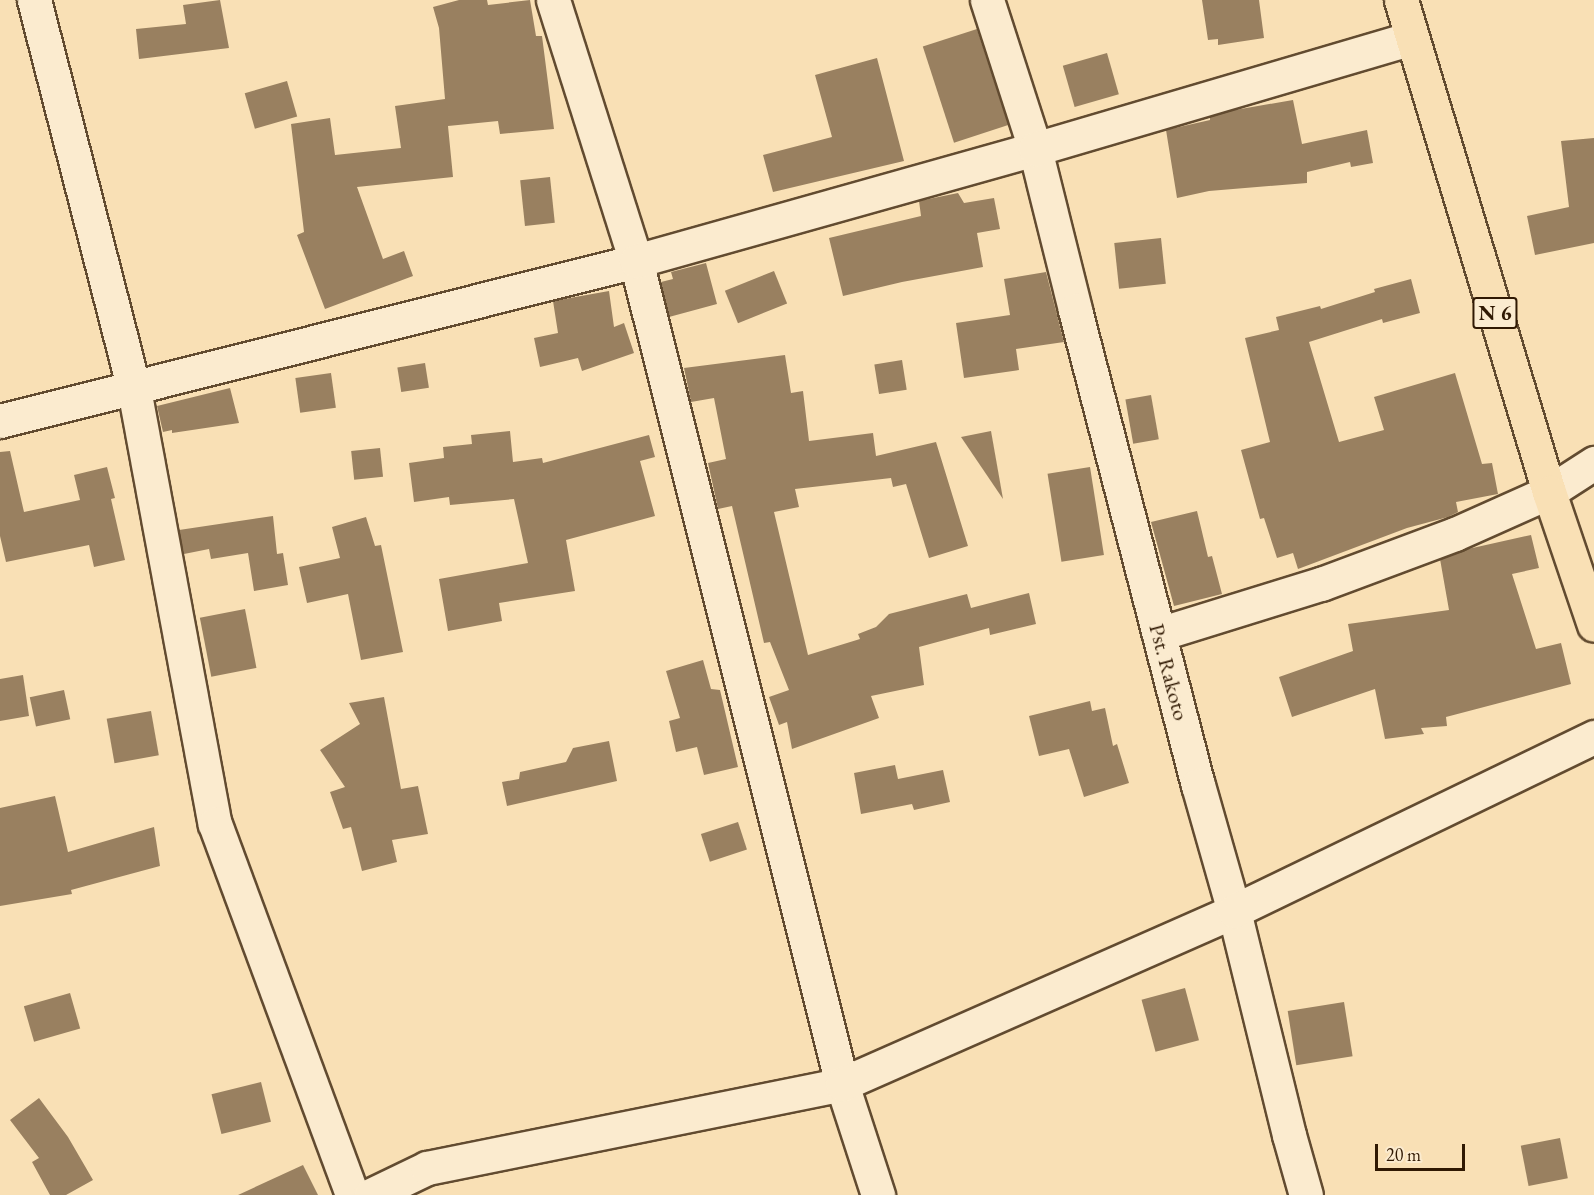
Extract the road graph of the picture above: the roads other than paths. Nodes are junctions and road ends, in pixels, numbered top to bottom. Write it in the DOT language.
graph roads {
  1 [pos="34,0"];
  2 [pos="553,0"];
  3 [pos="987,0"];
  4 [pos="1401,0"];
  5 [pos="1412,38"];
  6 [pos="1035,149"];
  7 [pos="636,261"];
  8 [pos="134,389"];
  9 [pos="0,421"];
  10 [pos="1594,463"];
  11 [pos="1549,492"];
  12 [pos="1594,625"];
  13 [pos="1159,634"];
  14 [pos="1594,737"];
  15 [pos="1234,911"];
  16 [pos="842,1084"];
  17 [pos="352,1195"];
  18 [pos="371,1195"];
  19 [pos="878,1195"];
  20 [pos="1306,1195"];
  1 -- 8 [label="street"];
  2 -- 7 [label="street"];
  3 -- 6 [label="street, Pst. Rakoto"];
  4 -- 5 [label="main road, N 6"];
  5 -- 6 [label="street"];
  5 -- 11 [label="main road, N 6"];
  6 -- 7 [label="street"];
  6 -- 13 [label="street, Pst. Rakoto"];
  7 -- 8 [label="street"];
  7 -- 16 [label="street"];
  8 -- 9 [label="street"];
  8 -- 17 [label="street"];
  10 -- 11 [label="street"];
  11 -- 12 [label="main road, N 6"];
  11 -- 13 [label="street"];
  13 -- 15 [label="street, Pst. Rakoto"];
  14 -- 15 [label="street"];
  15 -- 16 [label="street"];
  15 -- 20 [label="street, Pst. Rakoto"];
  16 -- 18 [label="street"];
  16 -- 19 [label="street"];
}
